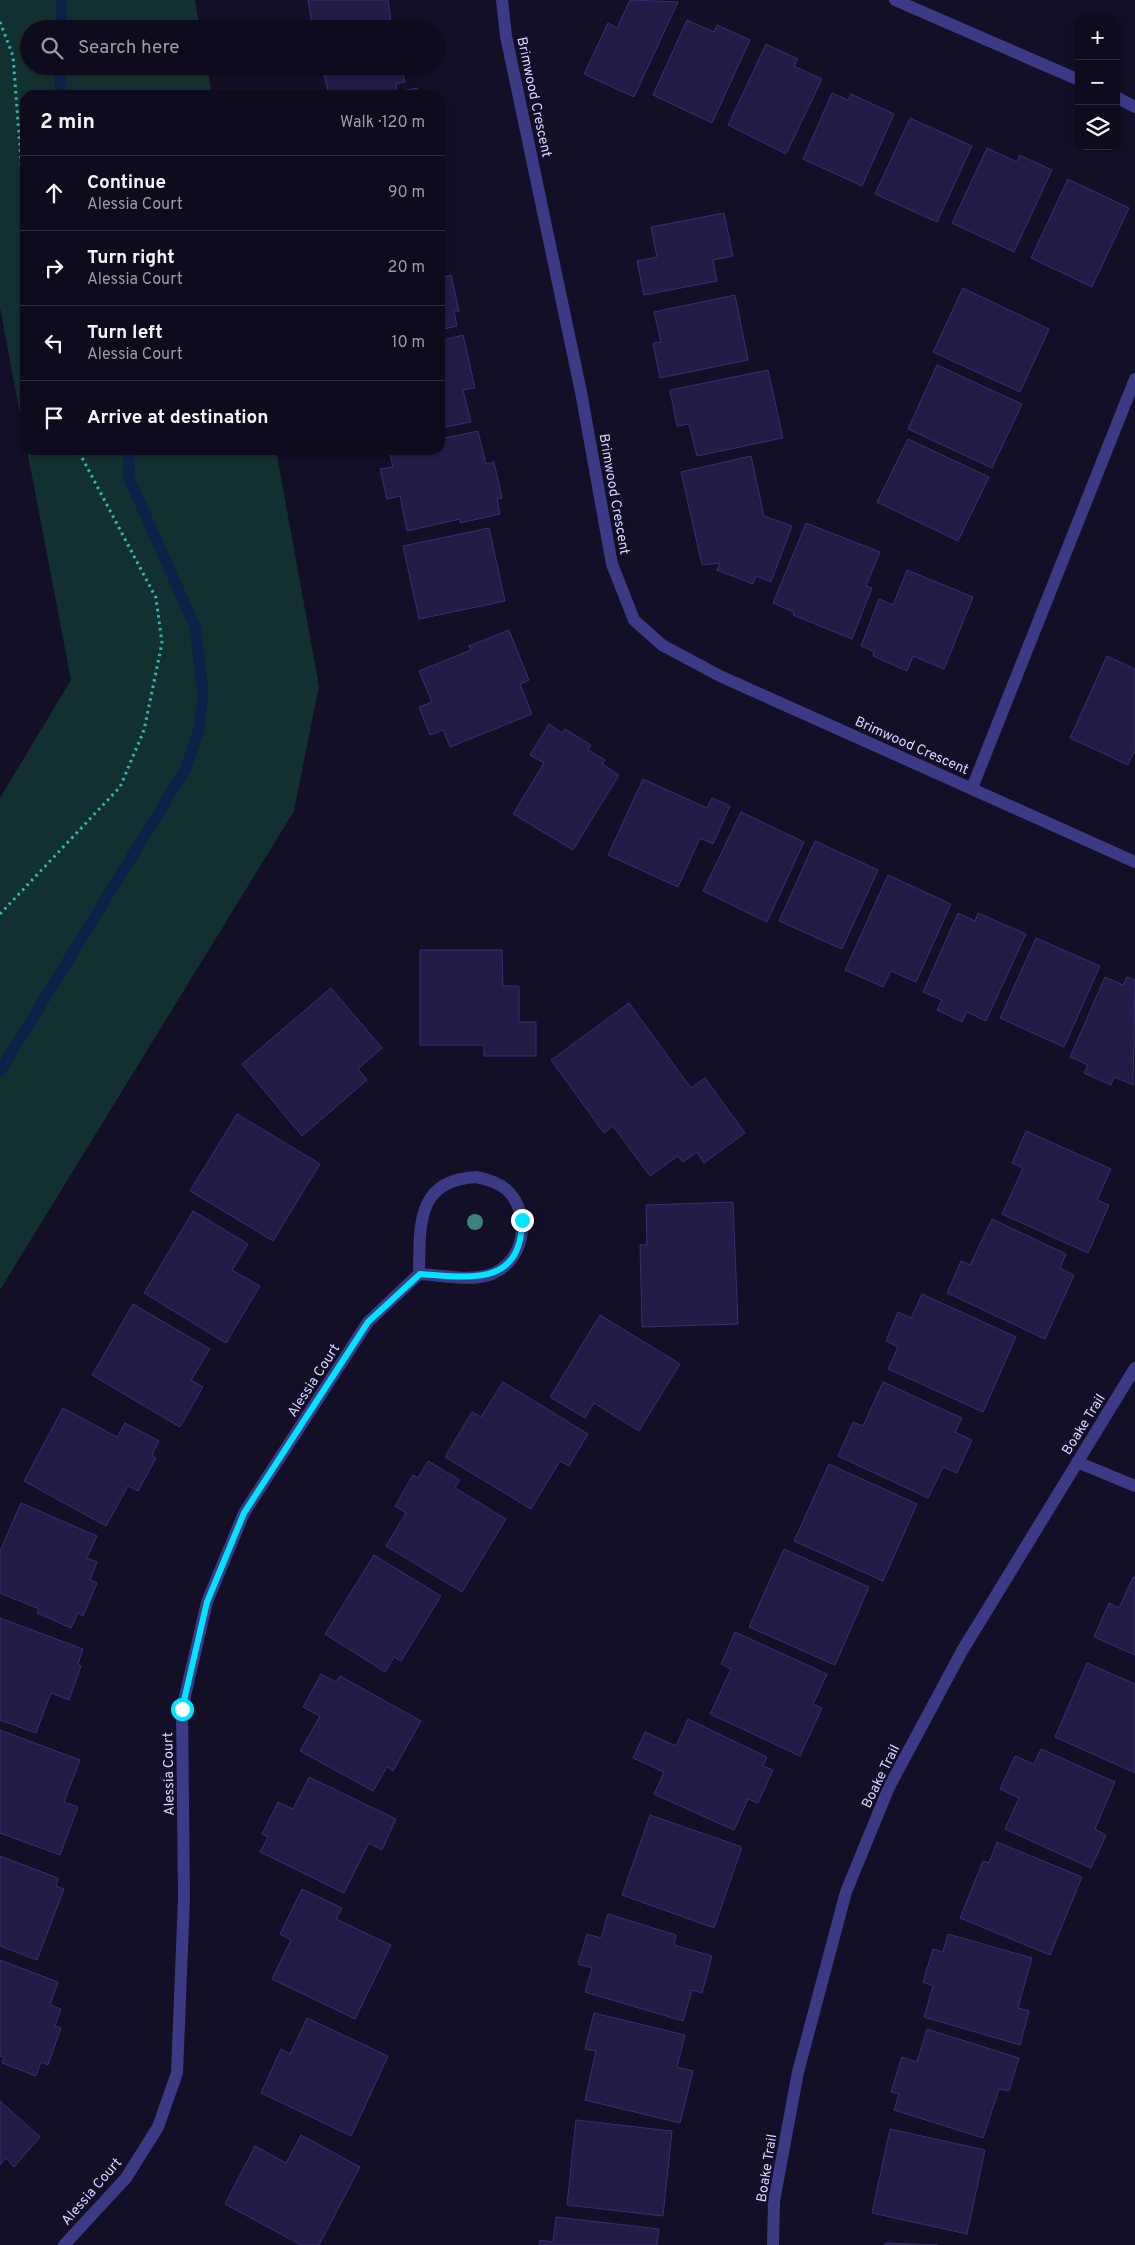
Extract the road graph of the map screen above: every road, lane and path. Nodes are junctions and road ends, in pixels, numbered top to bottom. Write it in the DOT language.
graph roads {
  1 [pos="502,0"];
  2 [pos="896,0"];
  3 [pos="0,22"];
  4 [pos="1075,78"];
  5 [pos="1120,99"];
  6 [pos="1135,107"];
  7 [pos="20,148"];
  8 [pos="1135,379"];
  9 [pos="81,455"];
  10 [pos="972,788"];
  11 [pos="1135,862"];
  12 [pos="0,914"];
  13 [pos="420,1274"];
  14 [pos="1135,1368"];
  15 [pos="1077,1462"];
  16 [pos="1135,1486"];
  17 [pos="64,2245"];
  18 [pos="773,2245"];
  1 -- 10 [label="street, Brimwood Crescent"];
  2 -- 4 [label="street"];
  3 -- 7 [label="path"];
  5 -- 6 [label="street"];
  8 -- 10 [label="street, Brimwood Crescent"];
  9 -- 12 [label="path"];
  10 -- 11 [label="street, Brimwood Crescent"];
  13 -- 13 [label="street"];
  13 -- 17 [label="street, Alessia Court"];
  14 -- 15 [label="street, Boake Trail"];
  15 -- 16 [label="street"];
  15 -- 18 [label="street, Boake Trail"];
}
